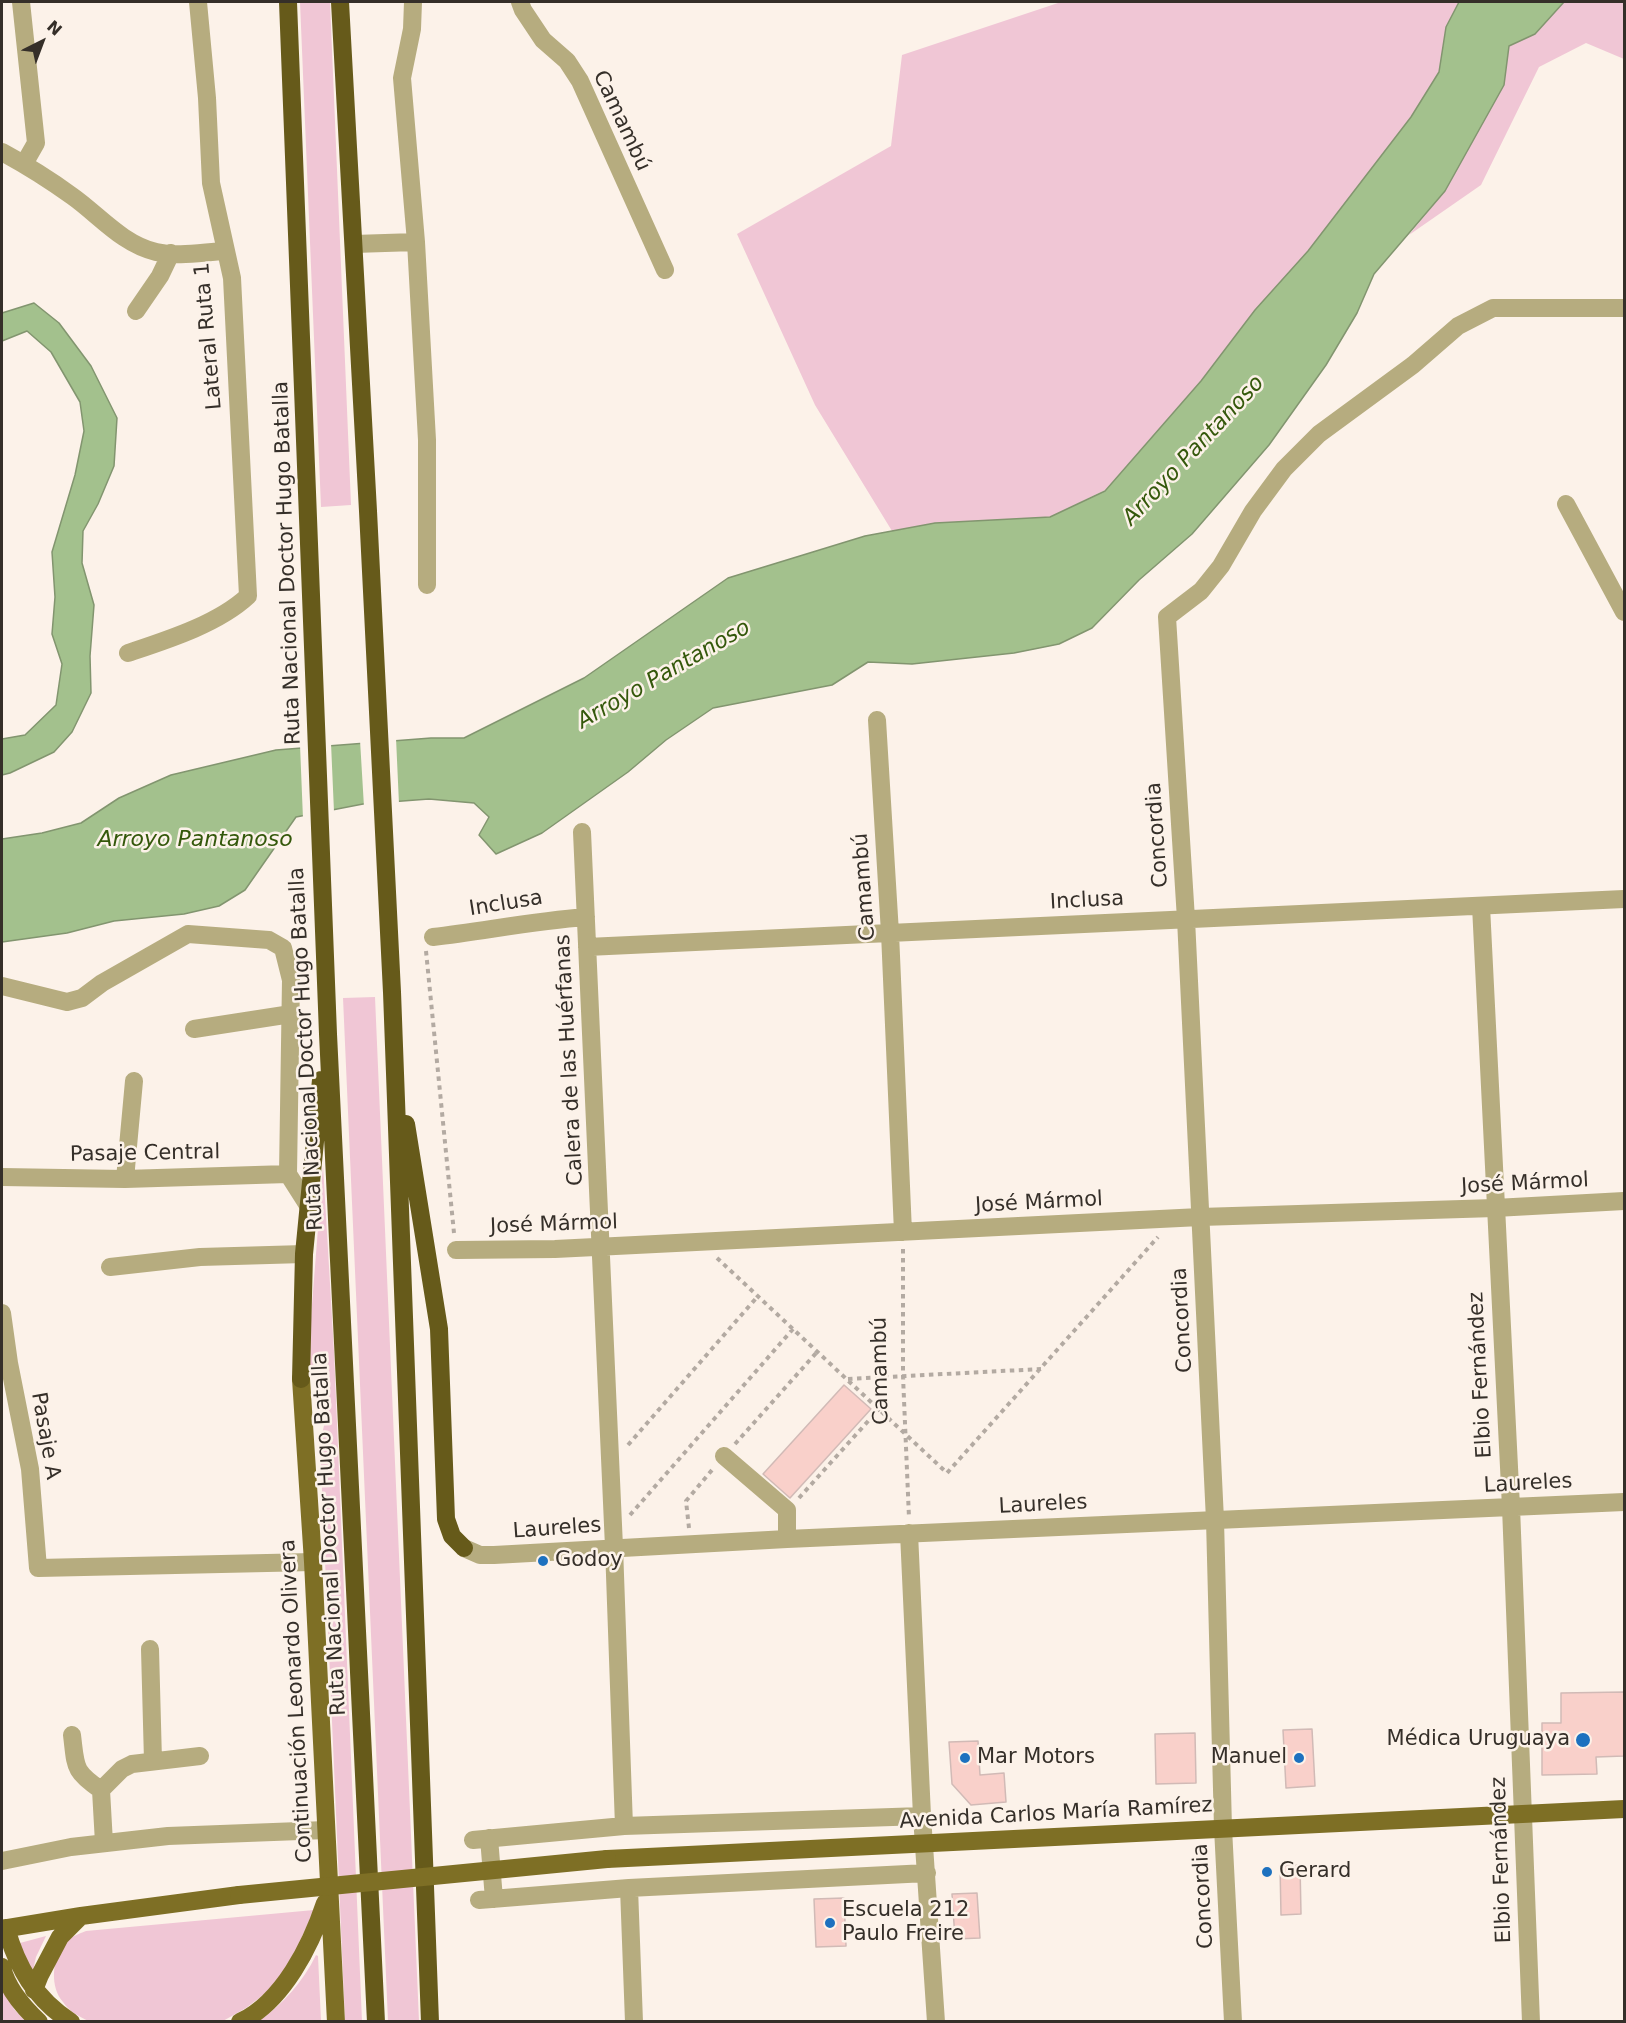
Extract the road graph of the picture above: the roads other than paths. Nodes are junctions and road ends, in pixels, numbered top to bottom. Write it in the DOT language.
graph roads {
  1 [pos="21,2"];
  2 [pos="198,2"];
  3 [pos="288,2"];
  4 [pos="340,2"];
  5 [pos="413,2"];
  6 [pos="520,2"];
  7 [pos="10,158"];
  8 [pos="416,242"];
  9 [pos="354,244"];
  10 [pos="225,251"];
  11 [pos="171,252"];
  12 [pos="665,270"];
  13 [pos="1624,308"];
  14 [pos="136,311"];
  15 [pos="1566,504"];
  16 [pos="427,585"];
  17 [pos="1624,612"];
  18 [pos="128,653"];
  19 [pos="877,720"];
  20 [pos="582,832"];
  21 [pos="1624,899"];
  22 [pos="1481,906"];
  23 [pos="586,917"];
  24 [pos="1186,919"];
  25 [pos="890,933"];
  26 [pos="433,937"];
  27 [pos="587,947"];
  28 [pos="2,986"];
  29 [pos="291,1014"];
  30 [pos="392,1024"];
  31 [pos="194,1029"];
  32 [pos="328,1034"];
  33 [pos="134,1081"];
  34 [pos="288,1174"];
  35 [pos="2,1177"];
  36 [pos="125,1179"];
  37 [pos="1624,1201"];
  38 [pos="309,1207"];
  39 [pos="1495,1208"];
  40 [pos="1200,1217"];
  41 [pos="903,1232"];
  42 [pos="601,1246"];
  43 [pos="456,1250"];
  44 [pos="304,1254"];
  45 [pos="110,1267"];
  46 [pos="2,1313"];
  47 [pos="301,1379"];
  48 [pos="724,1456"];
  49 [pos="1624,1502"];
  50 [pos="1511,1507"];
  51 [pos="1215,1520"];
  52 [pos="909,1533"];
  53 [pos="787,1539"];
  54 [pos="614,1540"];
  55 [pos="464,1548"];
  56 [pos="313,1562"];
  57 [pos="150,1649"];
  58 [pos="72,1735"];
  59 [pos="200,1756"];
  60 [pos="153,1761"];
  61 [pos="101,1790"];
  62 [pos="1624,1809"];
  63 [pos="1523,1813"];
  64 [pos="922,1816"];
  65 [pos="624,1826"];
  66 [pos="1223,1828"];
  67 [pos="326,1830"];
  68 [pos="104,1843"];
  69 [pos="925,1844"];
  70 [pos="2,1861"];
  71 [pos="927,1873"];
  72 [pos="629,1888"];
  73 [pos="328,1893"];
  74 [pos="81,1916"];
  75 [pos="4,1928"];
  76 [pos="2,1967"];
  77 [pos="34,1990"];
  78 [pos="39,2022"];
  79 [pos="71,2022"];
  80 [pos="240,2022"];
  81 [pos="336,2022"];
  82 [pos="376,2022"];
  83 [pos="430,2022"];
  84 [pos="634,2022"];
  85 [pos="936,2022"];
  86 [pos="1233,2022"];
  87 [pos="1531,2022"];
  1 -- 7 [label="street"];
  2 -- 10 [label="street, Lateral Ruta 1"];
  3 -- 32 [label="highway, Ruta Nacional Doctor Hugo Batalla"];
  4 -- 9 [label="highway"];
  5 -- 8 [label="street"];
  6 -- 12 [label="street, Camambú"];
  7 -- 11 [label="street"];
  8 -- 9 [label="street"];
  8 -- 16 [label="street"];
  9 -- 30 [label="highway"];
  10 -- 11 [label="street"];
  10 -- 18 [label="street, Lateral Ruta 1"];
  11 -- 14 [label="street"];
  13 -- 24 [label="street, Concordia"];
  15 -- 17 [label="street"];
  19 -- 25 [label="street, Camambú"];
  20 -- 23 [label="street, Calera de las Huérfanas"];
  21 -- 22 [label="street, Inclusa"];
  22 -- 24 [label="street, Inclusa"];
  22 -- 39 [label="street, Elbio Fernández"];
  23 -- 26 [label="street, Inclusa"];
  23 -- 27 [label="street, Calera de las Huérfanas"];
  24 -- 25 [label="street, Inclusa"];
  24 -- 40 [label="street, Concordia"];
  25 -- 27 [label="street, Inclusa"];
  25 -- 41 [label="street, Camambú"];
  27 -- 42 [label="street, Calera de las Huérfanas"];
  28 -- 29 [label="street"];
  29 -- 31 [label="street"];
  29 -- 34 [label="street"];
  30 -- 55 [label="highway"];
  30 -- 83 [label="highway"];
  32 -- 38 [label="highway"];
  32 -- 82 [label="highway, Ruta Nacional Doctor Hugo Batalla"];
  33 -- 36 [label="street"];
  34 -- 36 [label="street, Pasaje Central"];
  34 -- 38 [label="street"];
  35 -- 36 [label="street, Pasaje Central"];
  37 -- 39 [label="street, José Mármol"];
  38 -- 44 [label="highway"];
  39 -- 40 [label="street, José Mármol"];
  39 -- 50 [label="street, Elbio Fernández"];
  40 -- 41 [label="street, José Mármol"];
  40 -- 51 [label="street, Concordia"];
  41 -- 42 [label="street, José Mármol"];
  42 -- 43 [label="street, José Mármol"];
  42 -- 54 [label="street, Calera de las Huérfanas"];
  44 -- 45 [label="street"];
  44 -- 47 [label="highway"];
  46 -- 56 [label="street, Pasaje A"];
  47 -- 56 [label="main road, Continuación Leonardo Olivera"];
  48 -- 53 [label="street"];
  49 -- 50 [label="street, Laureles"];
  50 -- 51 [label="street, Laureles"];
  50 -- 63 [label="street, Elbio Fernández"];
  51 -- 52 [label="street, Laureles"];
  51 -- 66 [label="street, Concordia"];
  52 -- 53 [label="street, Laureles"];
  52 -- 64 [label="street"];
  53 -- 54 [label="street, Laureles"];
  54 -- 55 [label="street, Laureles"];
  54 -- 65 [label="street, Calera de las Huérfanas"];
  56 -- 67 [label="main road, Continuación Leonardo Olivera"];
  57 -- 60 [label="street"];
  58 -- 61 [label="street"];
  59 -- 60 [label="street"];
  60 -- 61 [label="street"];
  61 -- 68 [label="street"];
  62 -- 63 [label="main road, Avenida Carlos María Ramírez"];
  63 -- 66 [label="main road, Avenida Carlos María Ramírez"];
  63 -- 87 [label="street, Elbio Fernández"];
  64 -- 65 [label="street, Avenida Carlos María Ramírez"];
  64 -- 69 [label="street"];
  65 -- 72 [label="street, Avenida Carlos María Ramírez"];
  66 -- 69 [label="main road, Avenida Carlos María Ramírez"];
  66 -- 86 [label="street, Concordia"];
  67 -- 68 [label="street"];
  67 -- 73 [label="main road, Continuación Leonardo Olivera"];
  68 -- 70 [label="street"];
  69 -- 71 [label="street"];
  69 -- 74 [label="main road, Avenida Carlos María Ramírez, bridge"];
  71 -- 72 [label="street, Avenida Carlos María Ramírez"];
  71 -- 85 [label="street"];
  72 -- 84 [label="street"];
  73 -- 80 [label="main road"];
  73 -- 81 [label="main road, Continuación Leonardo Olivera"];
  74 -- 75 [label="main road, Avenida Carlos María Ramírez"];
  74 -- 77 [label="main road"];
  75 -- 77 [label="main road, Avenida Carlos María Ramírez"];
  76 -- 78 [label="main road"];
  77 -- 79 [label="main road, Avenida Carlos María Ramírez"];
}
